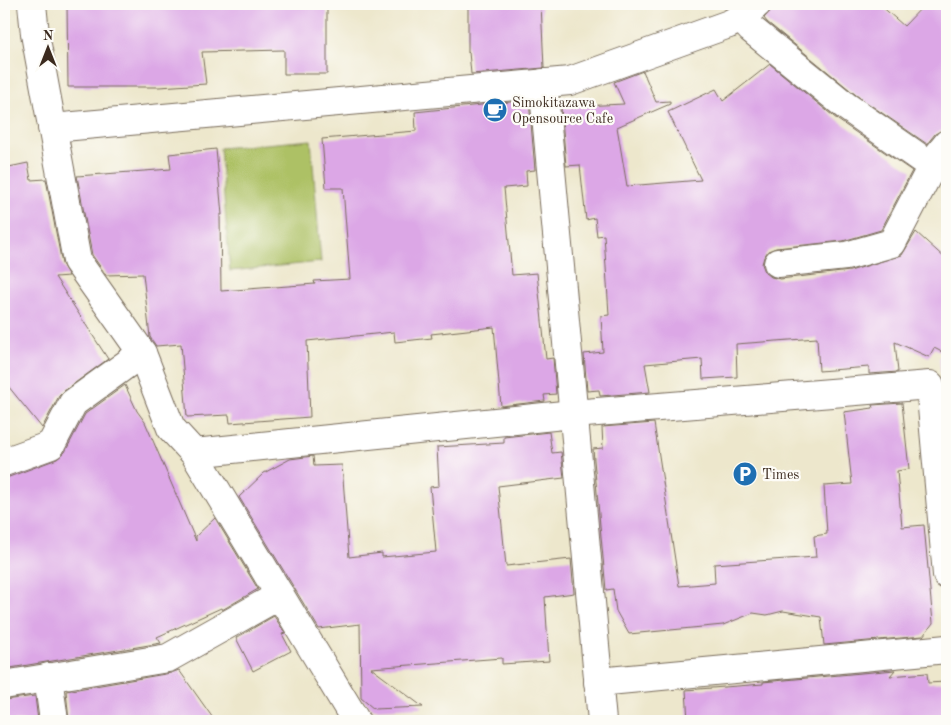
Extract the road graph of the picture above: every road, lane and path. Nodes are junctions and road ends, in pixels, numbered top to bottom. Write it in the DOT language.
graph roads {
  1 [pos="32,4"];
  2 [pos="749,11"];
  3 [pos="543,83"];
  4 [pos="52,128"];
  5 [pos="947,144"];
  6 [pos="930,165"];
  7 [pos="778,263"];
  8 [pos="142,353"];
  9 [pos="573,414"];
  10 [pos="194,453"];
  11 [pos="4,462"];
  12 [pos="947,575"];
  13 [pos="280,595"];
  14 [pos="947,649"];
  15 [pos="48,677"];
  16 [pos="598,682"];
  17 [pos="4,685"];
  18 [pos="54,721"];
  19 [pos="356,721"];
  20 [pos="602,721"];
  1 -- 4 [label="street"];
  2 -- 3 [label="street"];
  2 -- 6 [label="street"];
  3 -- 4 [label="street"];
  3 -- 9 [label="street"];
  4 -- 8 [label="street"];
  5 -- 6 [label="street"];
  6 -- 7 [label="street"];
  8 -- 10 [label="street"];
  8 -- 11 [label="street"];
  9 -- 10 [label="street"];
  9 -- 12 [label="street"];
  9 -- 16 [label="street"];
  10 -- 13 [label="street"];
  13 -- 15 [label="street"];
  13 -- 19 [label="street"];
  14 -- 16 [label="street"];
  15 -- 17 [label="street"];
  15 -- 18 [label="street"];
  16 -- 20 [label="street"];
}
